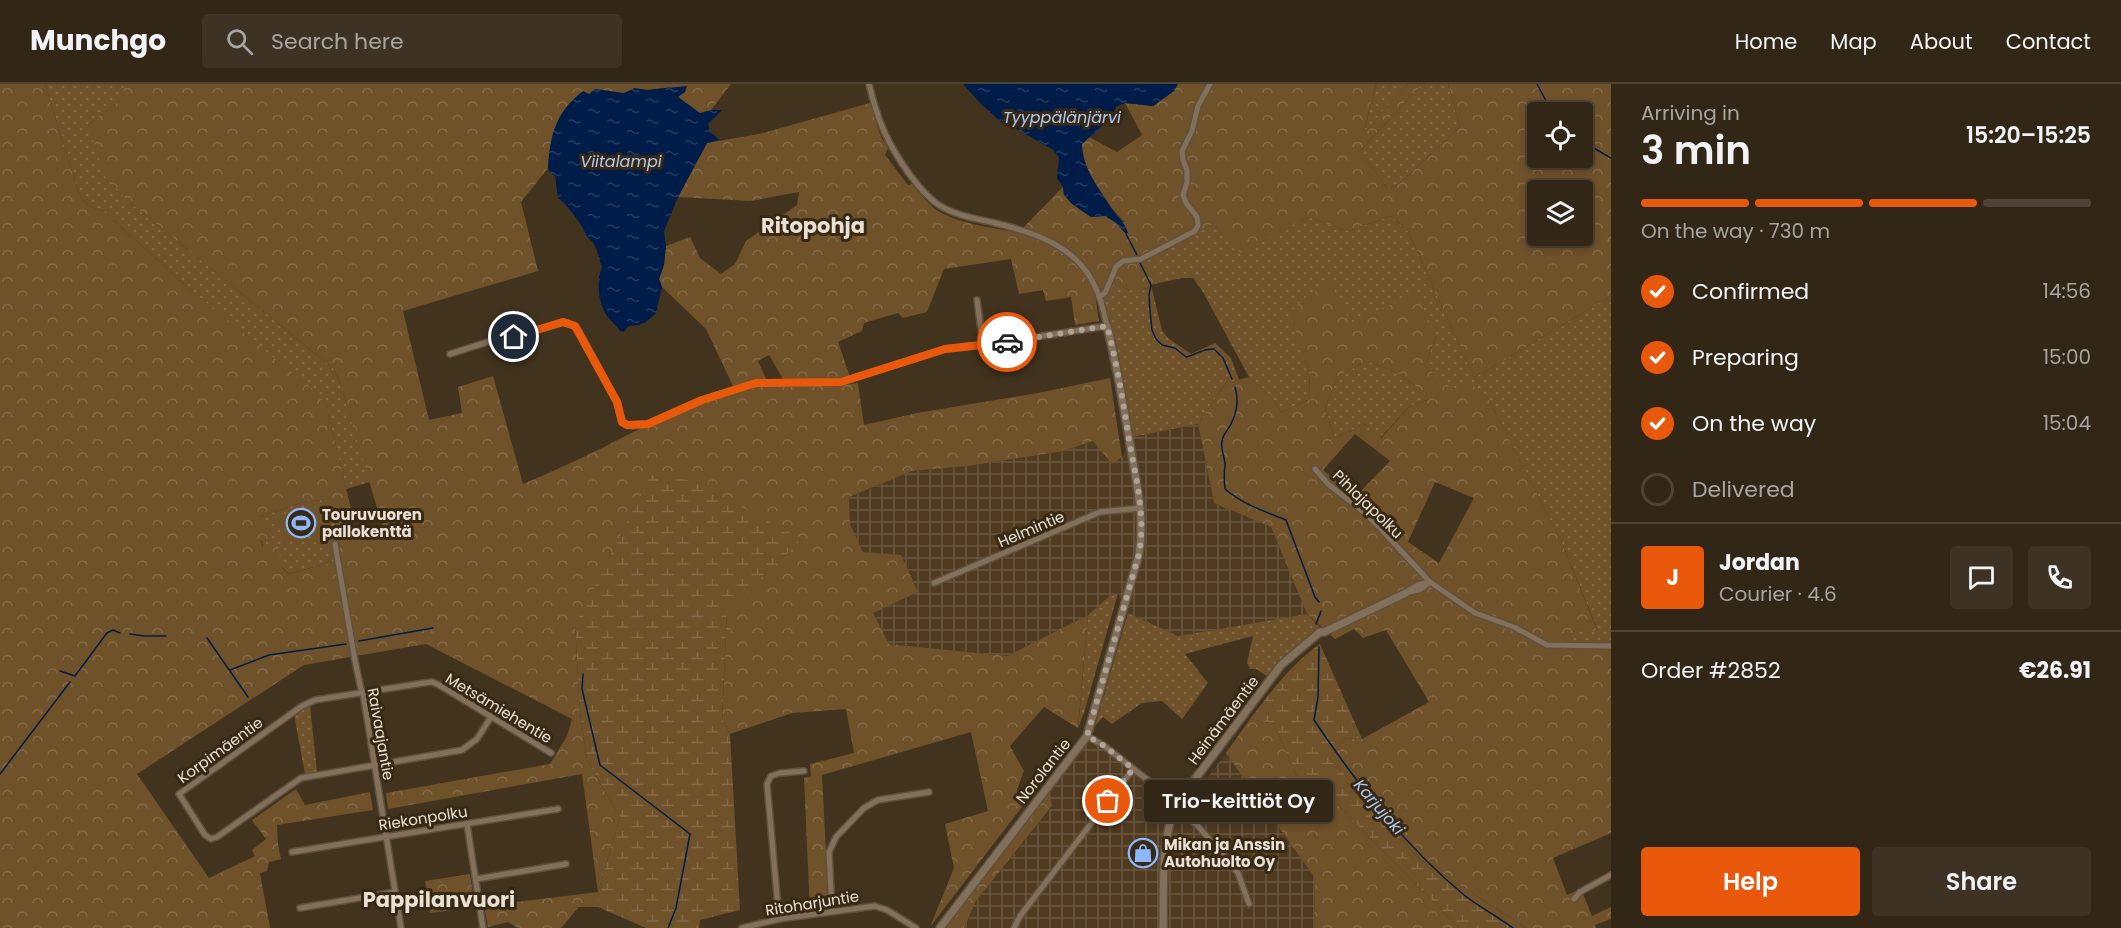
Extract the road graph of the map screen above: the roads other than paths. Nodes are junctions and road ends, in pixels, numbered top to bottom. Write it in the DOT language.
graph roads {
  1 [pos="869,84"];
  2 [pos="1210,84"];
  3 [pos="1099,297"];
  4 [pos="977,300"];
  5 [pos="1107,326"];
  6 [pos="984,345"];
  7 [pos="450,354"];
  8 [pos="1315,469"];
  9 [pos="1141,508"];
  10 [pos="335,544"];
  11 [pos="1430,582"];
  12 [pos="934,583"];
  13 [pos="1406,592"];
  14 [pos="1611,646"];
  15 [pos="363,693"];
  16 [pos="491,717"];
  17 [pos="1087,736"];
  18 [pos="551,753"];
  19 [pos="375,764"];
  20 [pos="1133,769"];
  21 [pos="804,771"];
  22 [pos="929,792"];
  23 [pos="1177,805"];
  24 [pos="558,809"];
  25 [pos="467,824"];
  26 [pos="386,836"];
  27 [pos="291,852"];
  28 [pos="566,864"];
  29 [pos="1611,875"];
  30 [pos="476,879"];
  31 [pos="395,892"];
  32 [pos="1574,899"];
  33 [pos="1249,904"];
  34 [pos="300,908"];
  35 [pos="832,911"];
  36 [pos="779,919"];
  37 [pos="401,928"];
  38 [pos="483,928"];
  39 [pos="742,928"];
  40 [pos="916,928"];
  41 [pos="940,928"];
  42 [pos="1014,928"];
  43 [pos="1163,928"];
  1 -- 3 [label="street"];
  2 -- 3 [label="street"];
  3 -- 5 [label="street"];
  4 -- 6 [label="street"];
  5 -- 6 [label="street"];
  5 -- 9 [label="street, Norolantie"];
  6 -- 7 [label="street"];
  8 -- 11 [label="street, Pihlajapolku"];
  9 -- 12 [label="street, Helmintie"];
  9 -- 17 [label="street, Norolantie"];
  10 -- 15 [label="street, Raivaajantie"];
  11 -- 13 [label="street, Heinämäentie"];
  11 -- 14 [label="street"];
  13 -- 23 [label="street, Heinämäentie"];
  15 -- 16 [label="street, Metsämiehentie"];
  15 -- 19 [label="street, Raivaajantie"];
  15 -- 19 [label="street, Korpimäentie"];
  16 -- 18 [label="street, Metsämiehentie"];
  16 -- 19 [label="street"];
  17 -- 20 [label="street"];
  17 -- 41 [label="street, Norolantie"];
  19 -- 26 [label="street, Raivaajantie"];
  20 -- 23 [label="street"];
  20 -- 42 [label="street"];
  21 -- 36 [label="street"];
  22 -- 35 [label="street"];
  23 -- 33 [label="street"];
  23 -- 43 [label="street, Heinämäentie"];
  24 -- 25 [label="street, Riekonpolku"];
  25 -- 26 [label="street, Riekonpolku"];
  25 -- 30 [label="street"];
  26 -- 27 [label="street, Riekonpolku"];
  26 -- 31 [label="street, Raivaajantie"];
  28 -- 30 [label="street"];
  29 -- 32 [label="street"];
  30 -- 38 [label="street"];
  31 -- 34 [label="street"];
  31 -- 37 [label="street, Raivaajantie"];
  35 -- 36 [label="street, Ritoharjuntie"];
  35 -- 40 [label="street, Ritoharjuntie"];
  36 -- 39 [label="street, Ritoharjuntie"];
}
